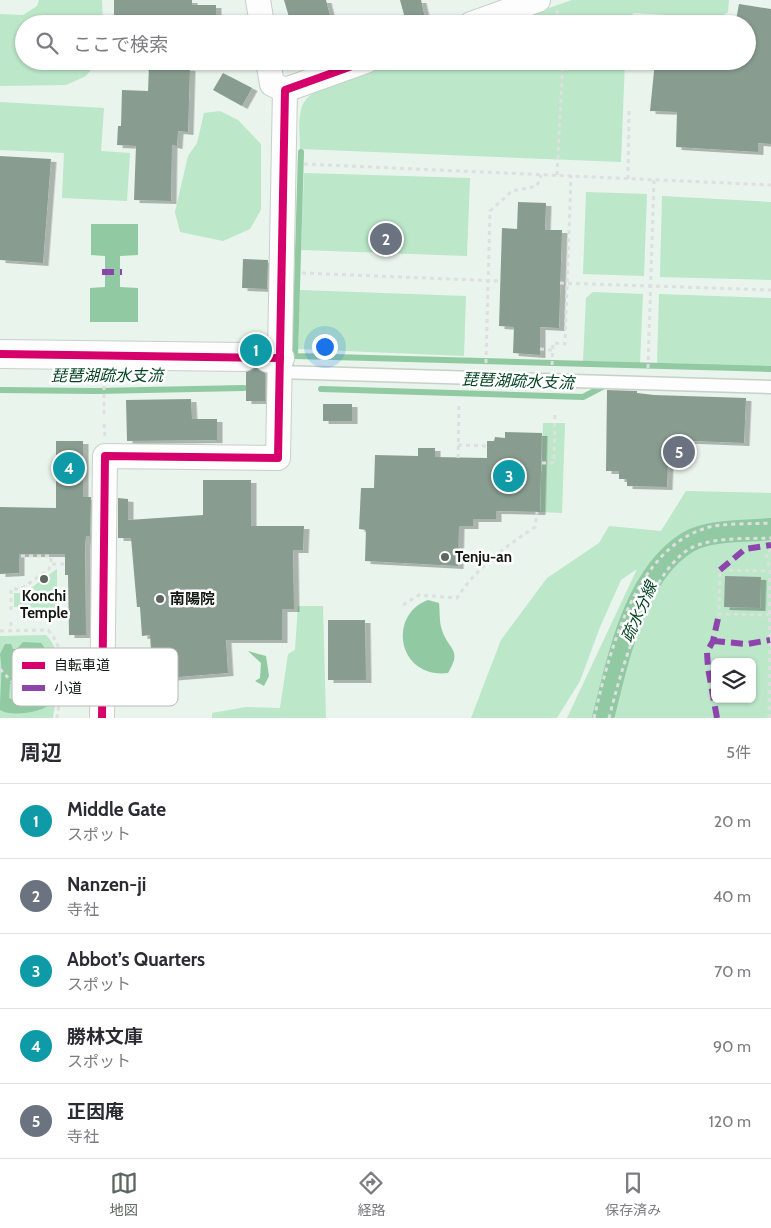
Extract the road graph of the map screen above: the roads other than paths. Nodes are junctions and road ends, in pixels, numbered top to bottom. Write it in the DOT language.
graph roads {
  1 [pos="258,0"];
  2 [pos="538,0"];
  3 [pos="260,15"];
  4 [pos="496,15"];
  5 [pos="270,70"];
  6 [pos="341,70"];
  7 [pos="285,90"];
  8 [pos="0,354"];
  9 [pos="268,361"];
  10 [pos="771,387"];
  11 [pos="103,648"];
  1 -- 3 [label="street"];
  2 -- 4 [label="street"];
  5 -- 7 [label="street"];
  6 -- 7 [label="street"];
  7 -- 9 [label="street"];
  8 -- 9 [label="street"];
  9 -- 10 [label="lane"];
  9 -- 11 [label="street"];
}
